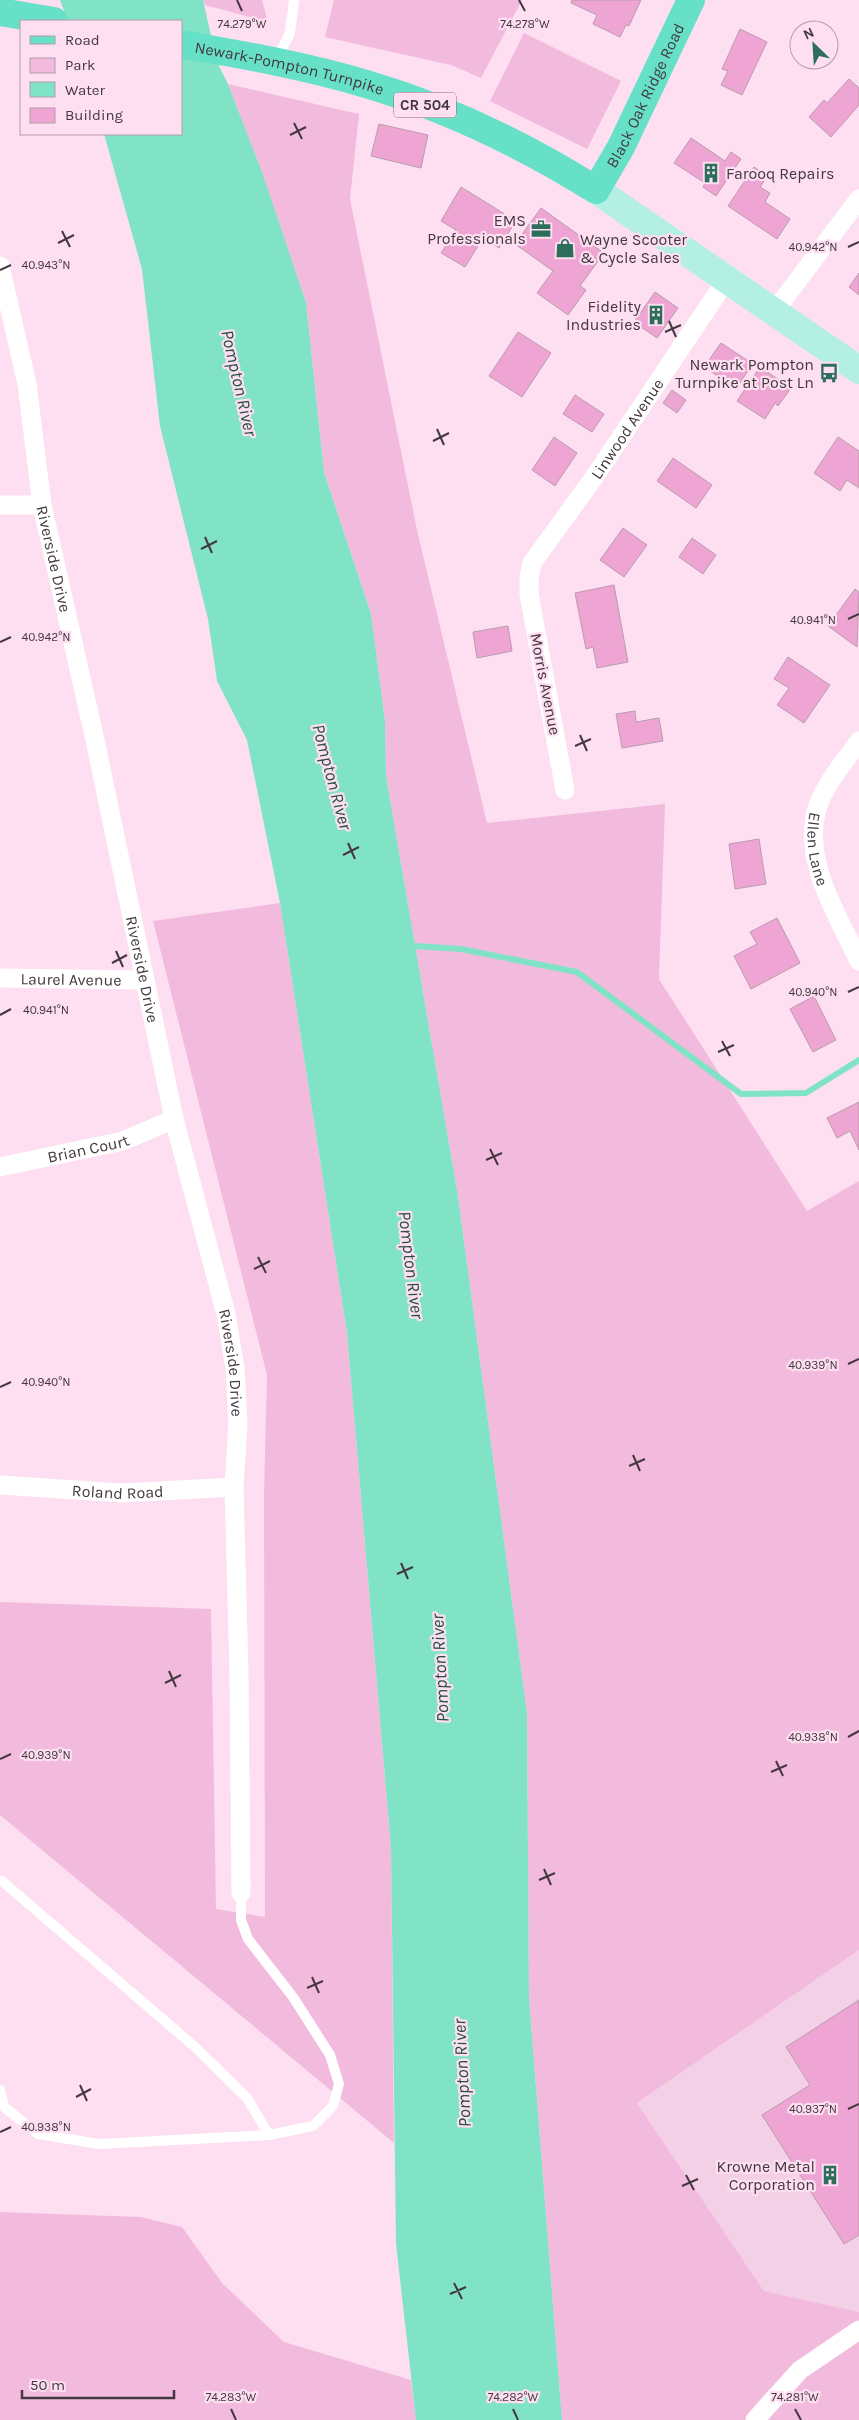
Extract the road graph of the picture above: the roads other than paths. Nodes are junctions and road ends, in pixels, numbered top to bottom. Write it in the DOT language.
graph roads {
  1 [pos="294,0"];
  2 [pos="691,0"];
  3 [pos="0,12"];
  4 [pos="46,20"];
  5 [pos="182,44"];
  6 [pos="276,62"];
  7 [pos="596,190"];
  8 [pos="859,199"];
  9 [pos="1,274"];
  10 [pos="727,279"];
  11 [pos="774,312"];
  12 [pos="859,370"];
  13 [pos="0,505"];
  14 [pos="42,505"];
  15 [pos="529,578"];
  16 [pos="859,741"];
  17 [pos="565,790"];
  18 [pos="859,961"];
  19 [pos="0,978"];
  20 [pos="144,980"];
  21 [pos="174,1119"];
  22 [pos="0,1167"];
  23 [pos="0,1485"];
  24 [pos="234,1487"];
  25 [pos="2,1881"];
  26 [pos="241,1893"];
  27 [pos="0,2090"];
  28 [pos="269,2135"];
  29 [pos="859,2330"];
  30 [pos="755,2420"];
  1 -- 6 [label="lane"];
  2 -- 7 [label="main road, Black Oak Ridge Road"];
  3 -- 4 [label="main road"];
  5 -- 6 [label="main road, Newark-Pompton Turnpike / CR 504"];
  6 -- 7 [label="main road, Newark-Pompton Turnpike / CR 504"];
  7 -- 10 [label="main road, Newark-Pompton Turnpike"];
  8 -- 11 [label="street"];
  9 -- 14 [label="street, Riverside Drive"];
  10 -- 11 [label="main road, Newark-Pompton Turnpike"];
  10 -- 15 [label="street, Linwood Avenue"];
  11 -- 12 [label="main road, Newark-Pompton Turnpike"];
  13 -- 14 [label="street"];
  14 -- 20 [label="street, Riverside Drive"];
  15 -- 17 [label="street, Morris Avenue"];
  16 -- 18 [label="street, Ellen Lane"];
  19 -- 20 [label="street, Laurel Avenue"];
  20 -- 21 [label="street, Riverside Drive"];
  21 -- 22 [label="street, Brian Court"];
  21 -- 24 [label="street, Riverside Drive"];
  23 -- 24 [label="street, Roland Road"];
  24 -- 26 [label="street, Riverside Drive"];
  25 -- 28 [label="lane"];
  26 -- 28 [label="lane"];
  27 -- 28 [label="lane"];
  29 -- 30 [label="street"];
}
